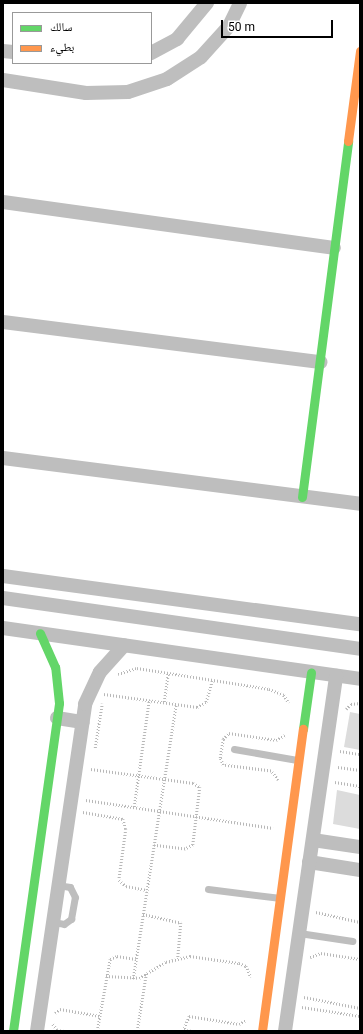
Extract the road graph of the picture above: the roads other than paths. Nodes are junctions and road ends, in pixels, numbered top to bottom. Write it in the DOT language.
graph roads {
  1 [pos="207,3"];
  2 [pos="240,3"];
  3 [pos="360,51"];
  4 [pos="152,52"];
  5 [pos="3,80"];
  6 [pos="3,202"];
  7 [pos="334,248"];
  8 [pos="3,322"];
  9 [pos="320,362"];
  10 [pos="3,458"];
  11 [pos="302,497"];
  12 [pos="360,504"];
  13 [pos="3,576"];
  14 [pos="3,598"];
  15 [pos="360,624"];
  16 [pos="3,628"];
  17 [pos="40,633"];
  18 [pos="124,645"];
  19 [pos="360,649"];
  20 [pos="311,673"];
  21 [pos="336,676"];
  22 [pos="360,679"];
  23 [pos="57,718"];
  24 [pos="83,722"];
  25 [pos="234,749"];
  26 [pos="299,760"];
  27 [pos="313,840"];
  28 [pos="360,847"];
  29 [pos="309,862"];
  30 [pos="360,870"];
  31 [pos="58,885"];
  32 [pos="208,889"];
  33 [pos="280,898"];
  34 [pos="53,922"];
  35 [pos="299,933"];
  36 [pos="352,941"];
  37 [pos="13,1031"];
  38 [pos="37,1031"];
  39 [pos="262,1031"];
  40 [pos="285,1031"];
  1 -- 4 [label="street"];
  2 -- 5 [label="street"];
  3 -- 7 [label="street"];
  6 -- 7 [label="street"];
  7 -- 9 [label="street"];
  8 -- 9 [label="street"];
  9 -- 11 [label="street"];
  10 -- 11 [label="street"];
  11 -- 12 [label="street"];
  13 -- 15 [label="street"];
  14 -- 19 [label="street"];
  16 -- 17 [label="street"];
  17 -- 18 [label="street"];
  17 -- 23 [label="street"];
  18 -- 20 [label="street"];
  18 -- 24 [label="street"];
  20 -- 21 [label="street"];
  20 -- 26 [label="street"];
  21 -- 22 [label="street"];
  21 -- 27 [label="street"];
  23 -- 24 [label="street"];
  23 -- 37 [label="street"];
  24 -- 31 [label="street"];
  25 -- 26 [label="lane"];
  26 -- 33 [label="street"];
  27 -- 28 [label="street"];
  27 -- 29 [label="street"];
  29 -- 30 [label="street"];
  29 -- 35 [label="street"];
  31 -- 34 [label="street"];
  31 -- 34 [label="lane"];
  32 -- 33 [label="lane"];
  33 -- 39 [label="street"];
  34 -- 38 [label="street"];
  35 -- 36 [label="lane"];
  35 -- 40 [label="street"];
}
